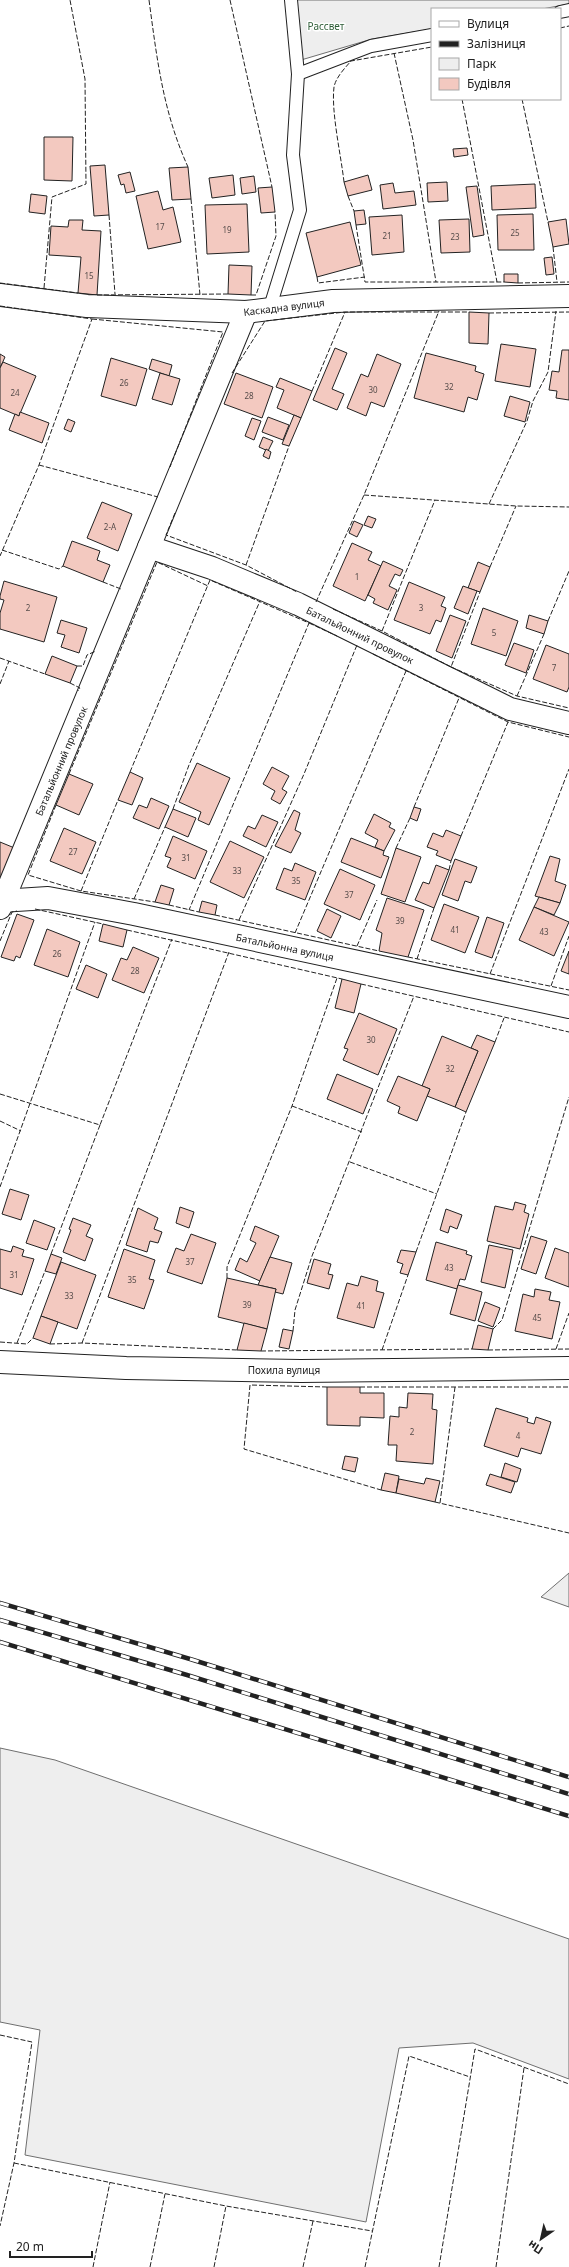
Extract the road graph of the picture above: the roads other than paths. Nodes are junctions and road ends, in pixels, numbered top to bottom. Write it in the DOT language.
graph roads {
  1 [pos="291,0"];
  2 [pos="431,35"];
  3 [pos="298,74"];
  4 [pos="0,295"];
  5 [pos="569,296"];
  6 [pos="270,307"];
  7 [pos="246,312"];
  8 [pos="149,547"];
  9 [pos="569,723"];
  10 [pos="1,903"];
  11 [pos="569,1007"];
  12 [pos="0,1362"];
  13 [pos="569,1368"];
  1 -- 3 [label="lane"];
  2 -- 3 [label="lane"];
  3 -- 6 [label="lane"];
  4 -- 7 [label="street, Каскадна вулиця"];
  5 -- 6 [label="street, Каскадна вулиця"];
  6 -- 7 [label="street, Каскадна вулиця"];
  7 -- 8 [label="street, Батальйонний провулок"];
  8 -- 9 [label="street, Батальйонний провулок"];
  8 -- 10 [label="street, Батальйонний провулок"];
  10 -- 11 [label="street, Батальйонна вулиця"];
  12 -- 13 [label="street, Похила вулиця"];
}
